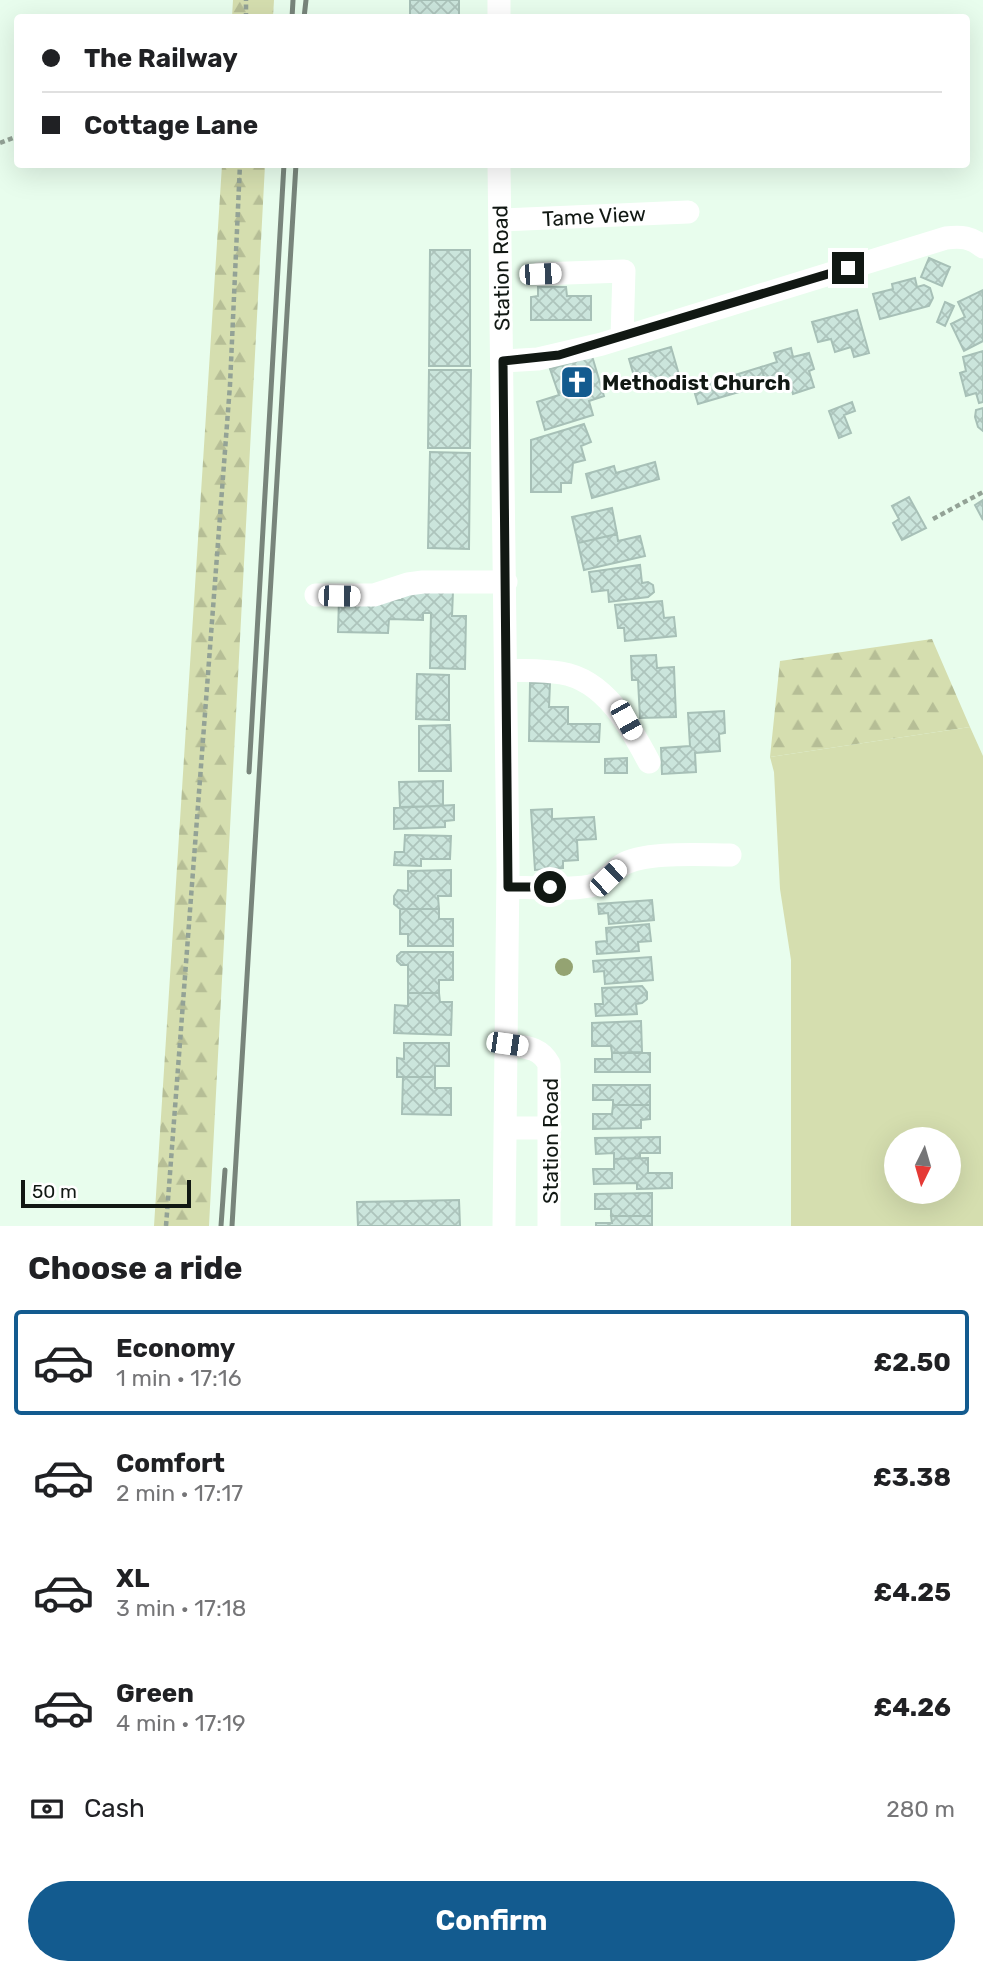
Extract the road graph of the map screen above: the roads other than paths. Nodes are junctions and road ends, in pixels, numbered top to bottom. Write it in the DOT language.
graph roads {
  1 [pos="499,168"];
  2 [pos="688,212"];
  3 [pos="500,220"];
  4 [pos="983,247"];
  5 [pos="540,274"];
  6 [pos="622,337"];
  7 [pos="503,361"];
  8 [pos="506,582"];
  9 [pos="316,595"];
  10 [pos="506,670"];
  11 [pos="649,762"];
  12 [pos="730,855"];
  13 [pos="508,887"];
  14 [pos="507,1044"];
  15 [pos="506,1128"];
  16 [pos="550,1128"];
  17 [pos="504,1226"];
  18 [pos="549,1226"];
  1 -- 3 [label="street, Station Road"];
  2 -- 3 [label="street, Tame View"];
  3 -- 7 [label="street, Station Road"];
  4 -- 6 [label="street"];
  5 -- 6 [label="street"];
  6 -- 7 [label="street"];
  7 -- 8 [label="street, Station Road"];
  8 -- 9 [label="street"];
  8 -- 10 [label="street, Station Road"];
  10 -- 11 [label="street"];
  10 -- 13 [label="street, Station Road"];
  12 -- 13 [label="street"];
  13 -- 14 [label="street, Station Road"];
  14 -- 15 [label="street, Station Road"];
  14 -- 16 [label="street, Station Road"];
  15 -- 16 [label="street"];
  15 -- 17 [label="street, Station Road"];
  16 -- 18 [label="street, Station Road"];
}
